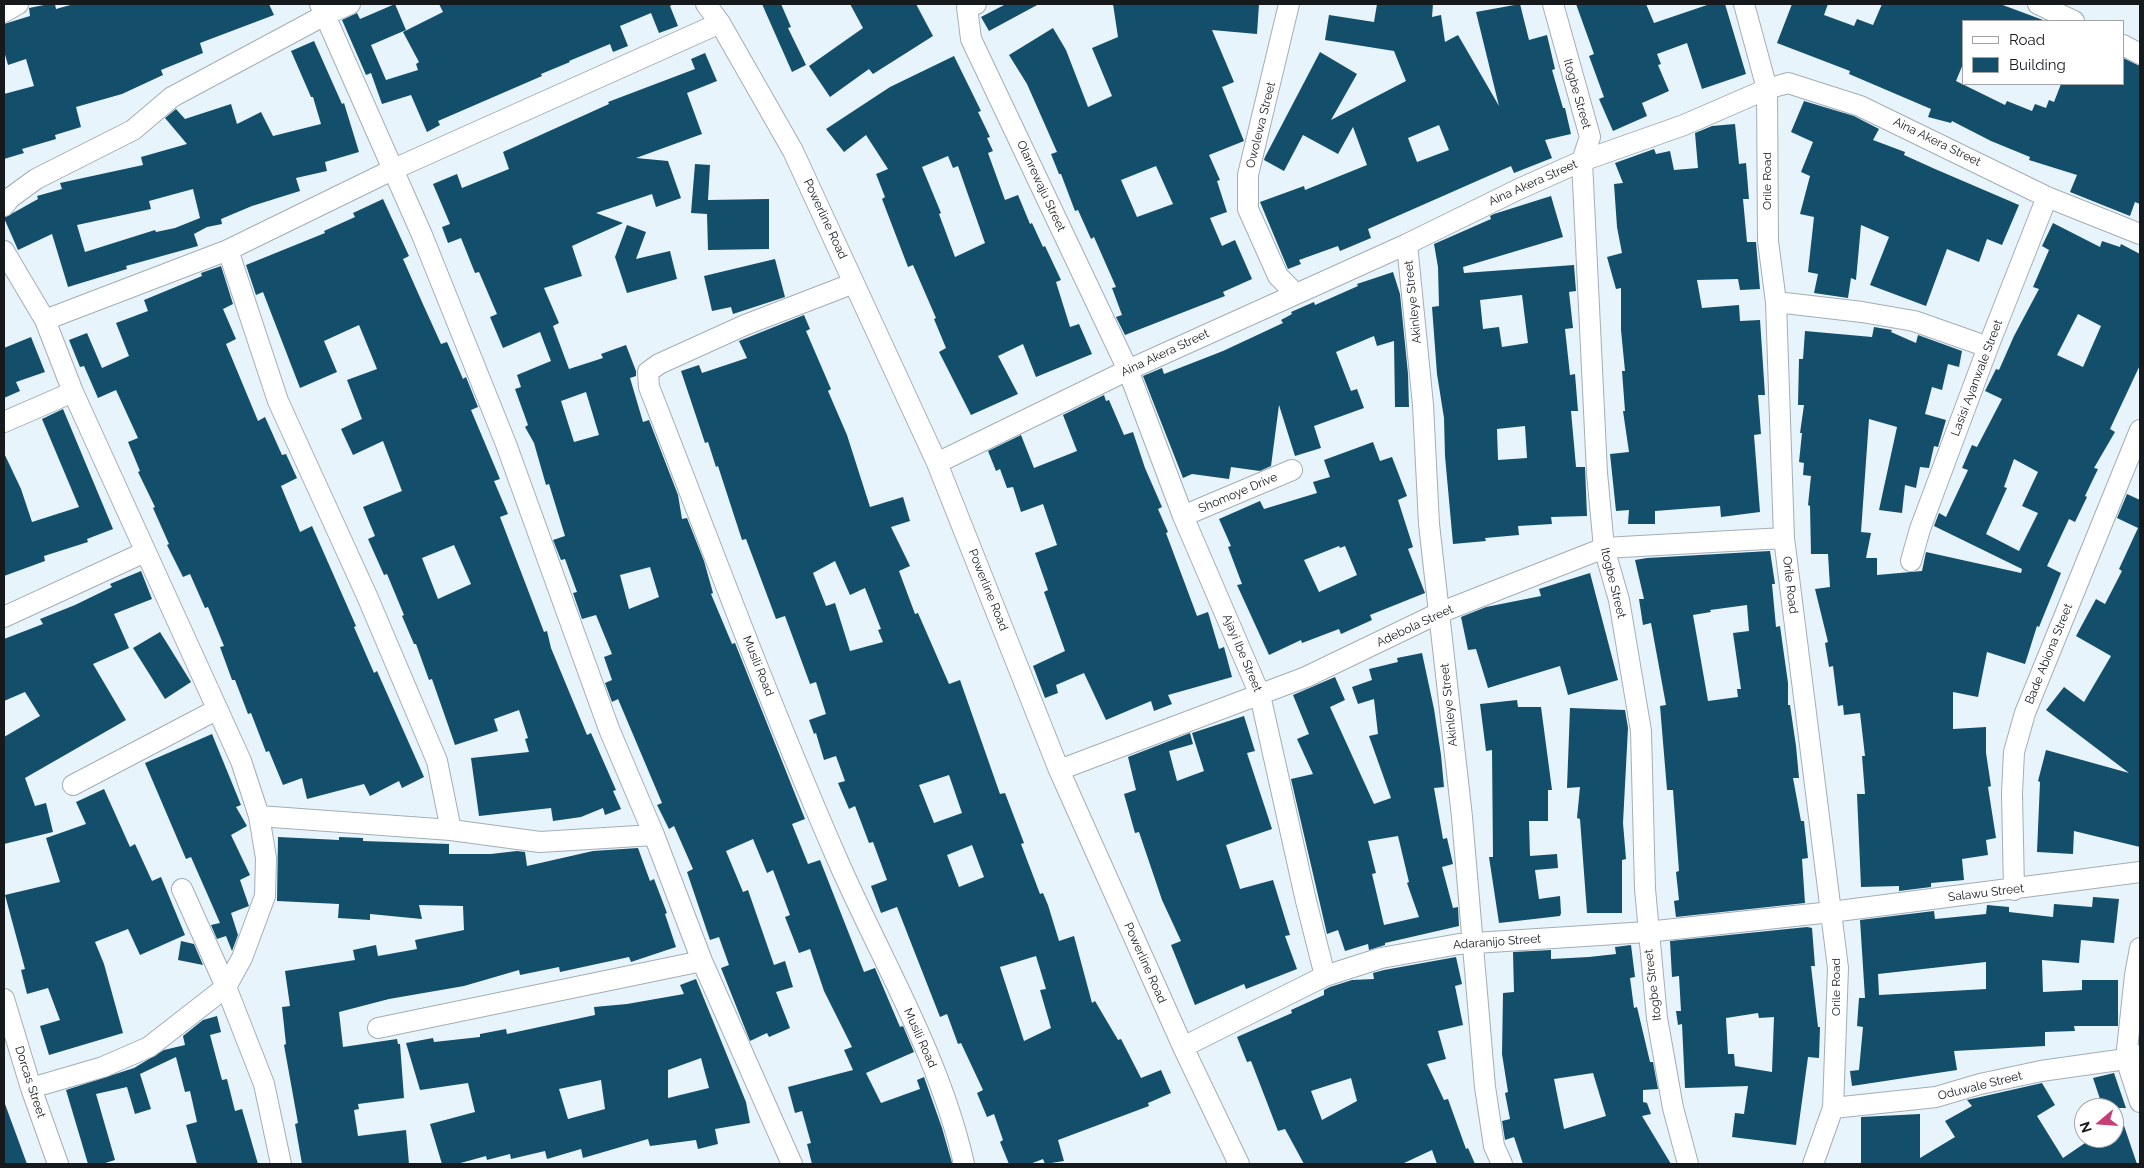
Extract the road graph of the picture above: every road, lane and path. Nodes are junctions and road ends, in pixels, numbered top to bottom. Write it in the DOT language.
graph roads {
  1 [pos="18,4"];
  2 [pos="350,4"];
  3 [pos="706,4"];
  4 [pos="976,4"];
  5 [pos="1289,4"];
  6 [pos="1553,4"];
  7 [pos="1744,4"];
  8 [pos="2038,4"];
  9 [pos="323,9"];
  10 [pos="4,12"];
  11 [pos="2072,20"];
  12 [pos="720,23"];
  13 [pos="2124,46"];
  14 [pos="2140,54"];
  15 [pos="1767,89"];
  16 [pos="1582,161"];
  17 [pos="394,169"];
  18 [pos="2047,197"];
  19 [pos="4,206"];
  20 [pos="2140,234"];
  21 [pos="1408,244"];
  22 [pos="228,250"];
  23 [pos="4,252"];
  24 [pos="854,283"];
  25 [pos="1296,294"];
  26 [pos="1776,302"];
  27 [pos="45,320"];
  28 [pos="1988,347"];
  29 [pos="1128,370"];
  30 [pos="73,392"];
  31 [pos="4,422"];
  32 [pos="2140,430"];
  33 [pos="937,463"];
  34 [pos="1292,470"];
  35 [pos="1183,516"];
  36 [pos="1784,538"];
  37 [pos="1604,548"];
  38 [pos="145,552"];
  39 [pos="1911,561"];
  40 [pos="1439,613"];
  41 [pos="4,616"];
  42 [pos="1260,695"];
  43 [pos="216,710"];
  44 [pos="1060,770"];
  45 [pos="73,785"];
  46 [pos="259,816"];
  47 [pos="451,830"];
  48 [pos="654,835"];
  49 [pos="2140,872"];
  50 [pos="182,889"];
  51 [pos="2014,890"];
  52 [pos="1831,912"];
  53 [pos="1647,932"];
  54 [pos="1471,944"];
  55 [pos="2140,948"];
  56 [pos="702,961"];
  57 [pos="1325,976"];
  58 [pos="226,988"];
  59 [pos="4,1000"];
  60 [pos="378,1028"];
  61 [pos="1183,1048"];
  62 [pos="2133,1057"];
  63 [pos="31,1088"];
  64 [pos="2140,1102"];
  65 [pos="1833,1108"];
  66 [pos="58,1164"];
  67 [pos="281,1164"];
  68 [pos="792,1164"];
  69 [pos="964,1164"];
  70 [pos="1239,1164"];
  71 [pos="1502,1164"];
  72 [pos="1688,1164"];
  73 [pos="1813,1164"];
  1 -- 10 [label="street"];
  2 -- 9 [label="street"];
  3 -- 12 [label="street, Powerline Road"];
  4 -- 29 [label="street, Olanrewaju Street"];
  5 -- 25 [label="street, Owolewa Street"];
  6 -- 16 [label="street, Itogbe Street"];
  7 -- 15 [label="street, Orile Road"];
  8 -- 11 [label="street"];
  9 -- 17 [label="street"];
  9 -- 19 [label="street"];
  12 -- 17 [label="street"];
  12 -- 24 [label="street, Powerline Road"];
  13 -- 14 [label="street"];
  15 -- 16 [label="street, Aina Akera Street"];
  15 -- 18 [label="street, Aina Akera Street"];
  15 -- 26 [label="street, Orile Road"];
  16 -- 21 [label="street, Aina Akera Street"];
  16 -- 37 [label="street, Itogbe Street"];
  17 -- 22 [label="street"];
  17 -- 48 [label="street"];
  18 -- 20 [label="street, Aina Akera Street"];
  18 -- 28 [label="street, Lasisi Ayanwale Street"];
  21 -- 25 [label="street, Aina Akera Street"];
  21 -- 40 [label="street, Akinleye Street"];
  22 -- 27 [label="street"];
  22 -- 47 [label="street"];
  23 -- 27 [label="street"];
  24 -- 33 [label="street, Powerline Road"];
  24 -- 69 [label="street, Musili Road"];
  25 -- 29 [label="street, Aina Akera Street"];
  26 -- 28 [label="street"];
  26 -- 36 [label="street, Orile Road"];
  27 -- 30 [label="street"];
  28 -- 39 [label="street, Lasisi Ayanwale Street"];
  29 -- 33 [label="street, Aina Akera Street"];
  29 -- 35 [label="street, Ajayi Ibe Street"];
  30 -- 31 [label="street"];
  30 -- 38 [label="street"];
  32 -- 51 [label="street, Bade Abiona Street"];
  33 -- 44 [label="street, Powerline Road"];
  34 -- 35 [label="street, Shomoye Drive"];
  35 -- 42 [label="street, Ajayi Ibe Street"];
  36 -- 37 [label="street, Adebola Street"];
  36 -- 52 [label="street, Orile Road"];
  37 -- 40 [label="street, Adebola Street"];
  37 -- 53 [label="street, Itogbe Street"];
  38 -- 41 [label="street"];
  38 -- 43 [label="street"];
  40 -- 42 [label="street, Adebola Street"];
  40 -- 54 [label="street, Akinleye Street"];
  42 -- 44 [label="street, Adebola Street"];
  42 -- 57 [label="street, Ajayi Ibe Street"];
  43 -- 45 [label="street"];
  43 -- 46 [label="street"];
  44 -- 61 [label="street, Powerline Road"];
  46 -- 47 [label="street"];
  46 -- 58 [label="street"];
  47 -- 48 [label="street"];
  48 -- 56 [label="street"];
  49 -- 51 [label="street, Salawu Street"];
  50 -- 58 [label="street"];
  51 -- 52 [label="street, Salawu Street"];
  52 -- 53 [label="street, Adaranijo Street"];
  52 -- 65 [label="street, Orile Road"];
  53 -- 54 [label="street, Adaranijo Street"];
  53 -- 72 [label="street, Itogbe Street"];
  54 -- 57 [label="street, Adaranijo Street"];
  54 -- 71 [label="street, Akinleye Street"];
  55 -- 62 [label="street"];
  56 -- 60 [label="street"];
  56 -- 68 [label="street"];
  57 -- 61 [label="street, Adaranijo Street"];
  58 -- 63 [label="street"];
  58 -- 67 [label="street"];
  59 -- 63 [label="street, Dorcas Street"];
  61 -- 70 [label="street, Powerline Road"];
  62 -- 64 [label="street"];
  62 -- 65 [label="street, Oduwale Street"];
  63 -- 66 [label="street, Dorcas Street"];
  65 -- 73 [label="street, Orile Road"];
}
